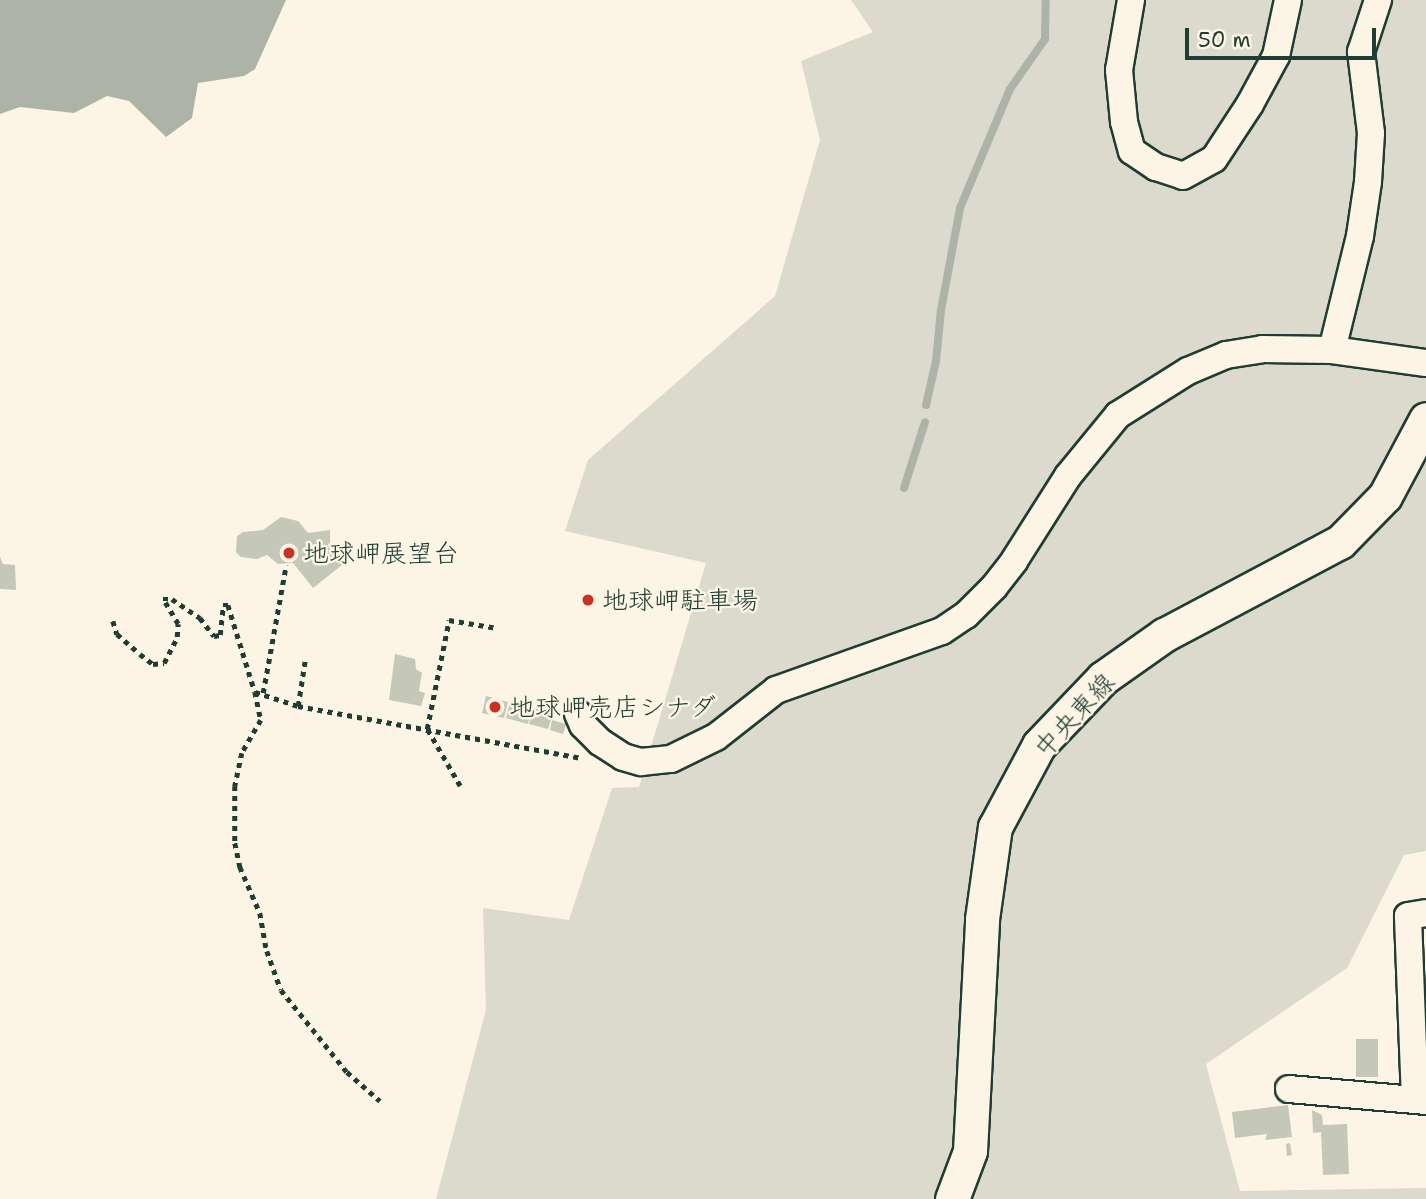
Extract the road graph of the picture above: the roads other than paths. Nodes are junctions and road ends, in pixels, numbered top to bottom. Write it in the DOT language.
graph roads {
  1 [pos="1131,0"];
  2 [pos="1288,0"];
  3 [pos="1378,0"];
  4 [pos="1332,350"];
  5 [pos="1426,363"];
  6 [pos="1426,419"];
  7 [pos="578,714"];
  8 [pos="1426,913"];
  9 [pos="1289,1089"];
  10 [pos="1421,1101"];
  11 [pos="952,1199"];
  1 -- 2 [label="street"];
  3 -- 4 [label="street"];
  4 -- 5 [label="street"];
  4 -- 7 [label="street"];
  6 -- 11 [label="street, 中央東線"];
  8 -- 10 [label="street"];
  9 -- 10 [label="street"];
}
